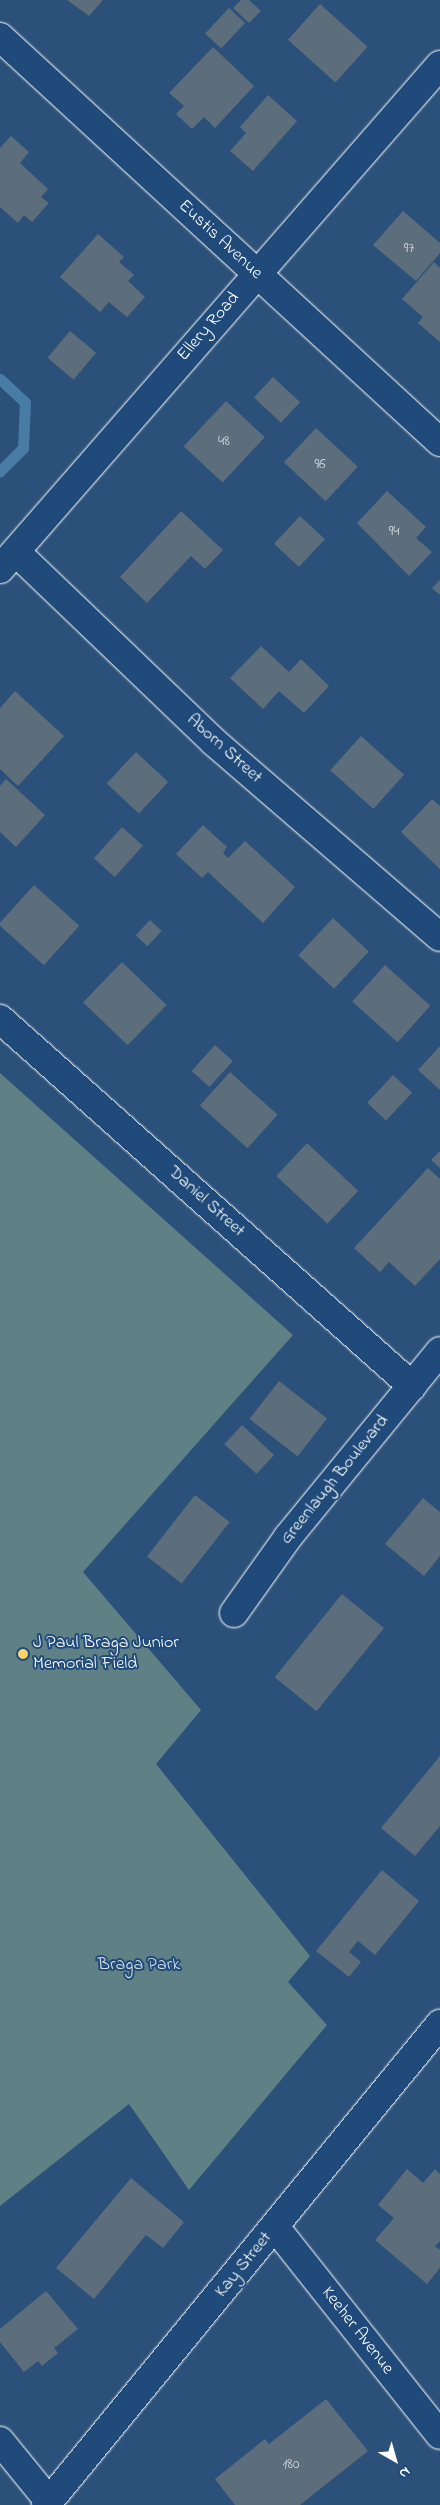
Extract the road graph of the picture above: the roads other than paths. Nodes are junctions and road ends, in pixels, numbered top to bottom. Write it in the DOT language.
graph roads {
  1 [pos="0,37"];
  2 [pos="440,65"];
  3 [pos="255,273"];
  4 [pos="440,442"];
  5 [pos="8,560"];
  6 [pos="440,937"];
  7 [pos="0,1018"];
  8 [pos="440,1351"];
  9 [pos="412,1386"];
  10 [pos="234,1613"];
  11 [pos="440,2024"];
  12 [pos="275,2227"];
  13 [pos="440,2435"];
  14 [pos="0,2441"];
  15 [pos="48,2503"];
  1 -- 3 [label="street, Eustis Avenue"];
  2 -- 3 [label="street, Ellery Road"];
  3 -- 4 [label="street, Eustis Avenue"];
  3 -- 5 [label="street, Ellery Road"];
  5 -- 6 [label="street, Aborn Street"];
  7 -- 9 [label="street, Daniel Street"];
  8 -- 9 [label="street, Greenlaugh Boulevard"];
  9 -- 10 [label="street, Greenlaugh Boulevard"];
  11 -- 12 [label="street, Kay Street"];
  12 -- 13 [label="street, Keeher Avenue"];
  12 -- 15 [label="street, Kay Street"];
  14 -- 15 [label="street"];
}
